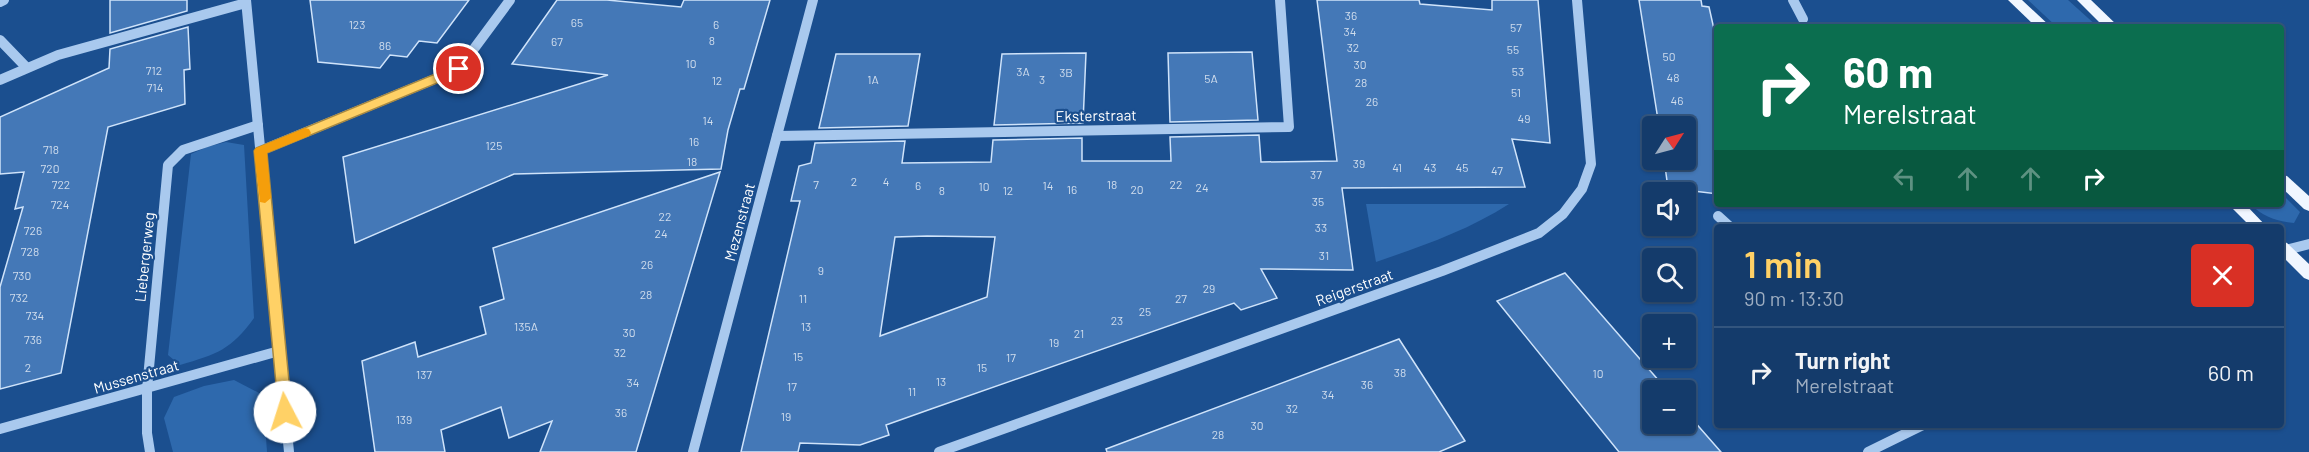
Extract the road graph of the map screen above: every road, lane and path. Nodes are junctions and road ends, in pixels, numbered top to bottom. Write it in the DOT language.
graph roads {
  1 [pos="4,0"];
  2 [pos="510,0"];
  3 [pos="813,0"];
  4 [pos="1280,0"];
  5 [pos="1577,0"];
  6 [pos="1793,0"];
  7 [pos="2014,0"];
  8 [pos="2083,0"];
  9 [pos="246,1"];
  10 [pos="0,2"];
  11 [pos="1803,19"];
  12 [pos="2040,24"];
  13 [pos="2109,24"];
  14 [pos="0,40"];
  15 [pos="26,67"];
  16 [pos="0,80"];
  17 [pos="258,125"];
  18 [pos="777,136"];
  19 [pos="260,151"];
  20 [pos="2284,182"];
  21 [pos="2309,205"];
  22 [pos="2238,207"];
  23 [pos="1718,216"];
  24 [pos="1727,224"];
  25 [pos="2257,224"];
  26 [pos="2309,244"];
  27 [pos="2284,249"];
  28 [pos="2284,251"];
  29 [pos="2309,274"];
  30 [pos="279,351"];
  31 [pos="147,389"];
  32 [pos="1917,428"];
  33 [pos="0,429"];
  34 [pos="150,452"];
  35 [pos="288,452"];
  36 [pos="693,452"];
  37 [pos="939,452"];
  38 [pos="1868,452"];
  1 -- 10 [label="street"];
  2 -- 19 [label="street"];
  3 -- 18 [label="street, Mezenstraat"];
  4 -- 18 [label="street, Eksterstraat"];
  5 -- 37 [label="street, Reigerstraat"];
  6 -- 11 [label="street"];
  7 -- 12 [label="main road"];
  8 -- 13 [label="main road"];
  9 -- 15 [label="street"];
  9 -- 17 [label="street"];
  14 -- 15 [label="street"];
  15 -- 16 [label="street"];
  17 -- 19 [label="street"];
  17 -- 31 [label="street, Liebergerweg"];
  18 -- 36 [label="street, Mezenstraat"];
  19 -- 30 [label="street"];
  20 -- 21 [label="main road"];
  22 -- 25 [label="main road"];
  23 -- 24 [label="street"];
  26 -- 27 [label="street"];
  28 -- 29 [label="main road"];
  30 -- 31 [label="street, Mussenstraat"];
  30 -- 35 [label="street"];
  31 -- 33 [label="street, Mussenstraat"];
  31 -- 34 [label="street, Liebergerweg"];
  32 -- 38 [label="street"];
}
